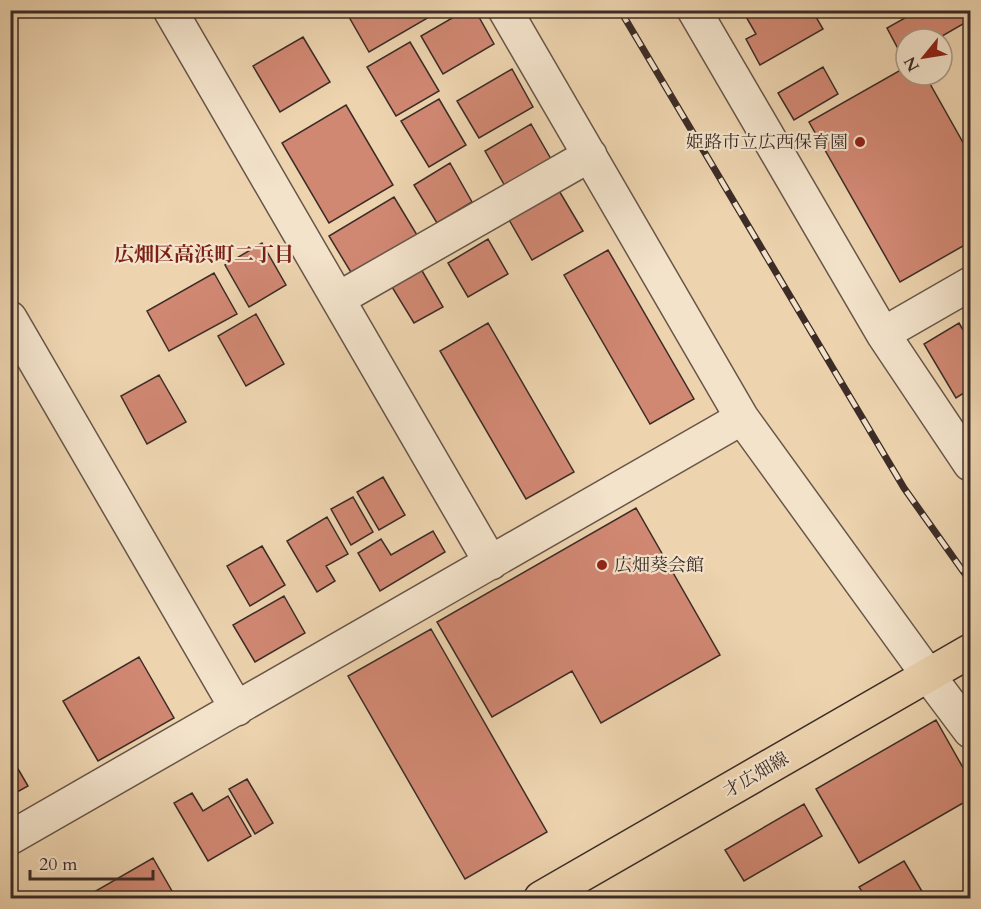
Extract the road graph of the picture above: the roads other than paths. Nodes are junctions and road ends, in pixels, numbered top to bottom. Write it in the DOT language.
graph roads {
  1 [pos="170,10"];
  2 [pos="505,10"];
  3 [pos="694,10"];
  4 [pos="591,155"];
  5 [pos="970,284"];
  6 [pos="338,299"];
  7 [pos="10,318"];
  8 [pos="882,334"];
  9 [pos="742,418"];
  10 [pos="970,464"];
  11 [pos="491,563"];
  12 [pos="970,651"];
  13 [pos="928,675"];
  14 [pos="237,710"];
  15 [pos="970,731"];
  16 [pos="10,838"];
  17 [pos="541,898"];
  1 -- 6 [label="street"];
  2 -- 4 [label="street"];
  3 -- 8 [label="street"];
  4 -- 6 [label="street"];
  4 -- 9 [label="street"];
  5 -- 8 [label="street"];
  6 -- 11 [label="street"];
  7 -- 14 [label="street"];
  8 -- 10 [label="street"];
  9 -- 11 [label="street"];
  9 -- 13 [label="street"];
  11 -- 14 [label="street"];
  12 -- 13 [label="main road, 才広畑線"];
  13 -- 15 [label="street"];
  13 -- 17 [label="main road, 才広畑線"];
  14 -- 16 [label="street"];
}
